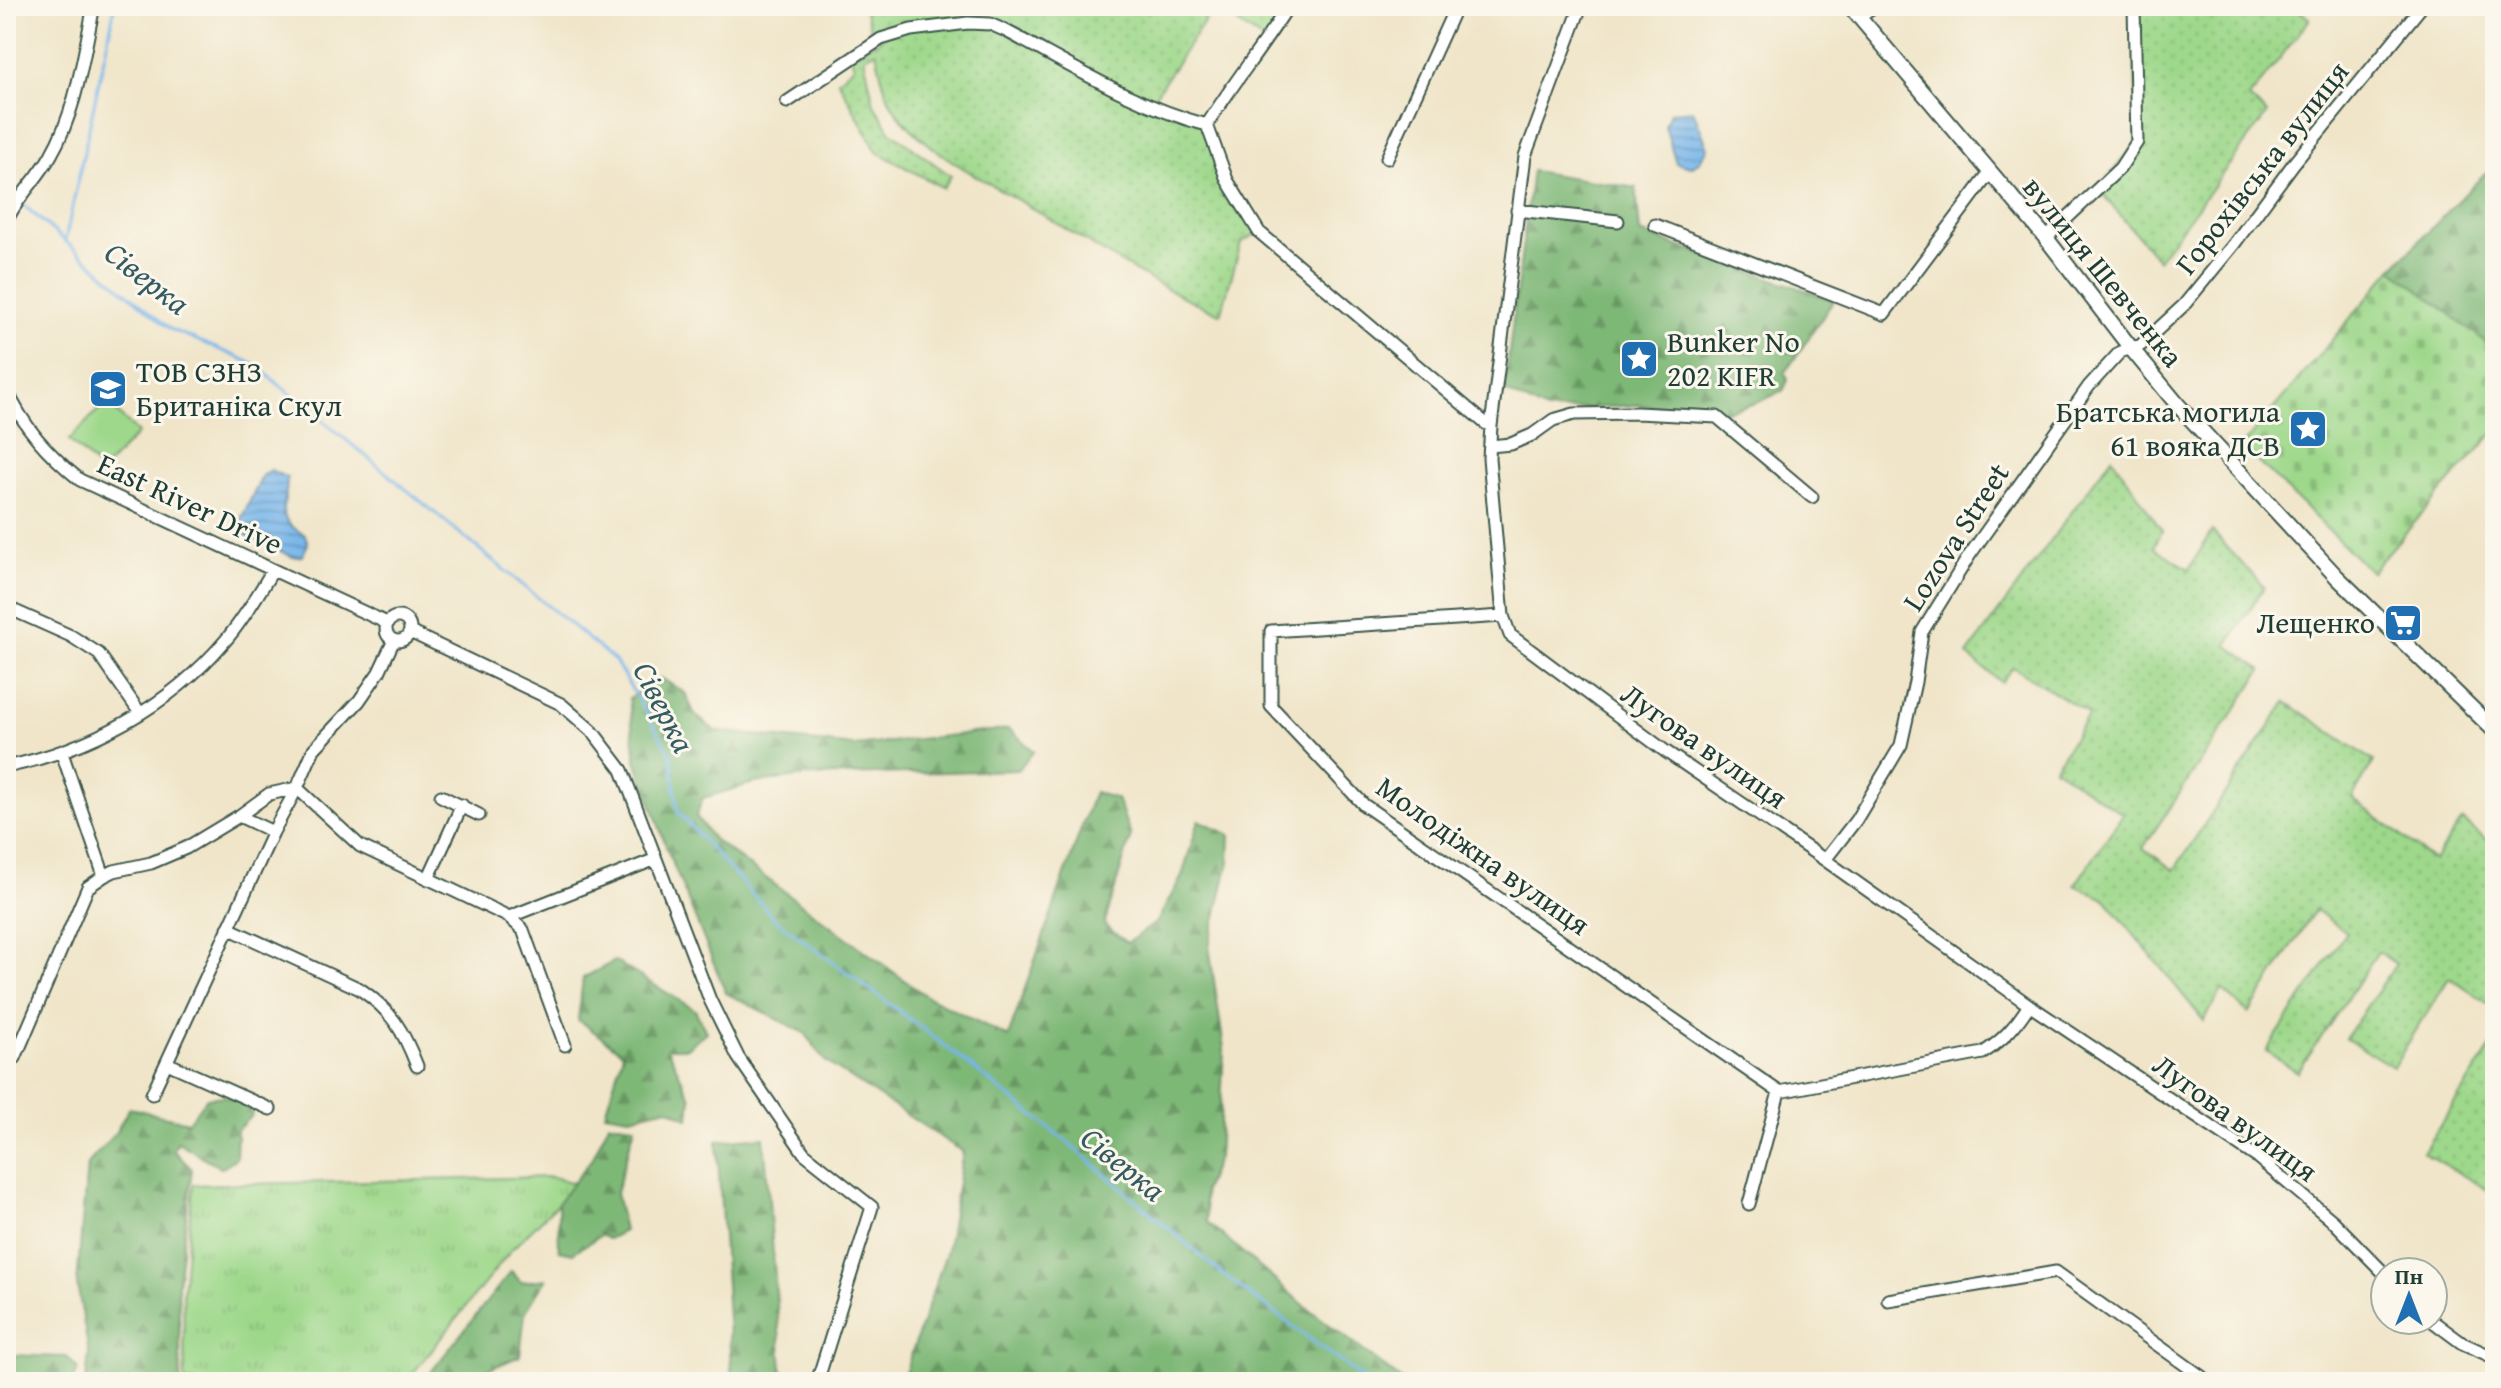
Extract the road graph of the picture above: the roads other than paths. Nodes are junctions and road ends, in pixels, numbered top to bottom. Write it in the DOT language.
graph roads {
  1 [pos="94,6"];
  2 [pos="1288,6"];
  3 [pos="1456,6"];
  4 [pos="1875,6"];
  5 [pos="2134,6"];
  6 [pos="2422,6"];
  7 [pos="1577,7"];
  8 [pos="1854,11"];
  9 [pos="787,102"];
  10 [pos="1207,125"];
  11 [pos="1387,158"];
  12 [pos="1989,174"];
  13 [pos="1517,210"];
  14 [pos="7,220"];
  15 [pos="1618,221"];
  16 [pos="1655,225"];
  17 [pos="2046,238"];
  18 [pos="2130,347"];
  19 [pos="6,388"];
  20 [pos="1491,426"];
  21 [pos="1490,446"];
  22 [pos="1812,497"];
  23 [pos="273,570"];
  24 [pos="6,607"];
  25 [pos="1503,616"];
  26 [pos="387,623"];
  27 [pos="410,632"];
  28 [pos="394,640"];
  29 [pos="140,713"];
  30 [pos="2495,731"];
  31 [pos="62,753"];
  32 [pos="6,767"];
  33 [pos="297,788"];
  34 [pos="441,796"];
  35 [pos="462,805"];
  36 [pos="479,815"];
  37 [pos="239,816"];
  38 [pos="273,832"];
  39 [pos="656,859"];
  40 [pos="1825,860"];
  41 [pos="104,876"];
  42 [pos="428,879"];
  43 [pos="509,917"];
  44 [pos="228,928"];
  45 [pos="2029,1005"];
  46 [pos="565,1045"];
  47 [pos="15,1058"];
  48 [pos="167,1063"];
  49 [pos="417,1066"];
  50 [pos="1779,1092"];
  51 [pos="152,1094"];
  52 [pos="270,1109"];
  53 [pos="1749,1204"];
  54 [pos="2369,1258"];
  55 [pos="1888,1300"];
  56 [pos="2449,1336"];
  57 [pos="2495,1358"];
  58 [pos="817,1382"];
  59 [pos="2209,1382"];
  1 -- 14 [label="street"];
  2 -- 10 [label="street"];
  3 -- 11 [label="street"];
  4 -- 8 [label="street"];
  5 -- 17 [label="street"];
  6 -- 18 [label="street, Горохівська вулиця"];
  7 -- 13 [label="street"];
  8 -- 12 [label="street, вулиця Шевченка"];
  9 -- 10 [label="street"];
  10 -- 20 [label="street"];
  12 -- 16 [label="street"];
  12 -- 17 [label="street, вулиця Шевченка"];
  13 -- 15 [label="street"];
  13 -- 20 [label="street"];
  17 -- 18 [label="street, вулиця Шевченка"];
  18 -- 30 [label="street, вулиця Шевченка"];
  18 -- 40 [label="street, Lozova Street"];
  19 -- 23 [label="street, Еаst Rіvеr Drive"];
  20 -- 21 [label="street"];
  21 -- 22 [label="street"];
  21 -- 25 [label="street"];
  23 -- 26 [label="street, Еаst Rіvеr Drive"];
  23 -- 29 [label="street"];
  24 -- 29 [label="street"];
  25 -- 40 [label="street, Лугова вулиця"];
  25 -- 50 [label="street, Молодіжна вулиця"];
  26 -- 27 [label="street"];
  26 -- 28 [label="street"];
  27 -- 28 [label="street"];
  27 -- 39 [label="street"];
  28 -- 33 [label="street"];
  29 -- 31 [label="street"];
  31 -- 32 [label="street"];
  31 -- 41 [label="street"];
  33 -- 37 [label="street"];
  33 -- 38 [label="street"];
  33 -- 42 [label="street"];
  34 -- 35 [label="street"];
  35 -- 36 [label="street"];
  35 -- 42 [label="street"];
  37 -- 38 [label="street"];
  37 -- 41 [label="street"];
  38 -- 44 [label="street"];
  39 -- 43 [label="street"];
  39 -- 58 [label="street"];
  40 -- 45 [label="street, Лугова вулиця"];
  41 -- 47 [label="street"];
  42 -- 43 [label="street"];
  43 -- 46 [label="street"];
  44 -- 48 [label="street"];
  44 -- 49 [label="street"];
  45 -- 50 [label="street"];
  45 -- 54 [label="street, Лугова вулиця"];
  48 -- 51 [label="street"];
  48 -- 52 [label="street"];
  50 -- 53 [label="street"];
  55 -- 59 [label="street"];
  56 -- 57 [label="street"];
}
